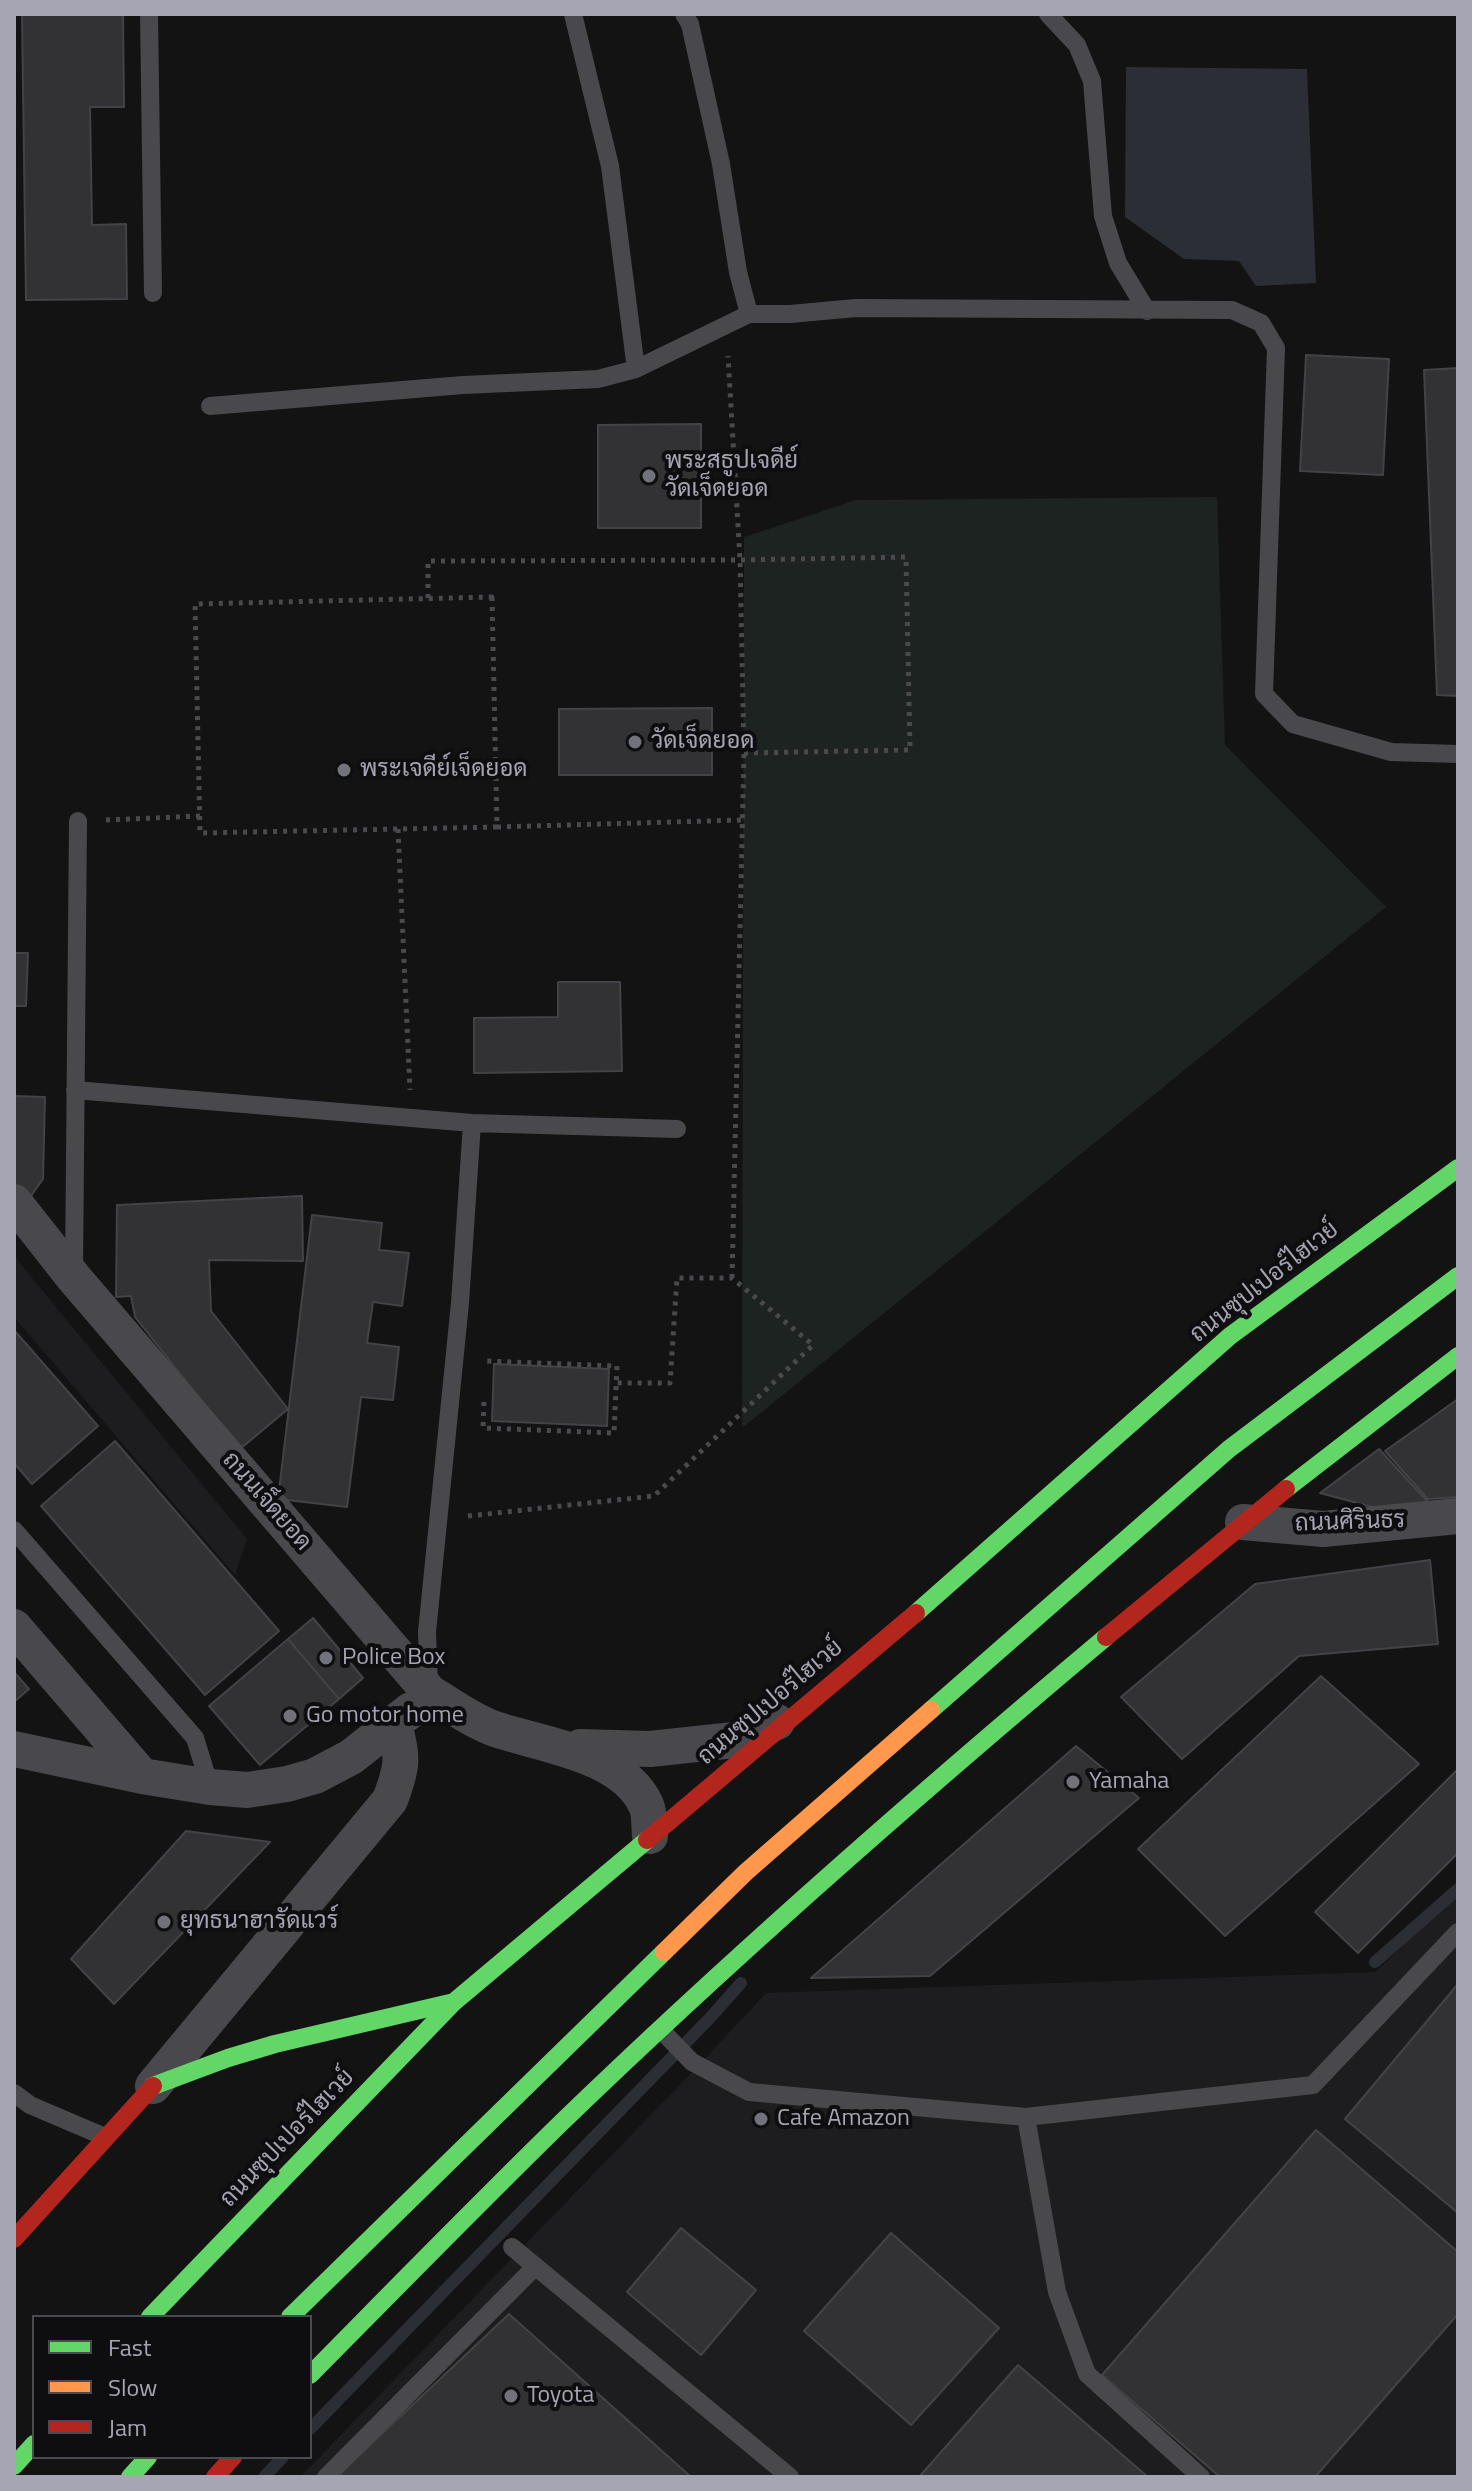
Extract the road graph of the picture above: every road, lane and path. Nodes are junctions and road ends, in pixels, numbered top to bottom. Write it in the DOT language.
graph roads {
  1 [pos="149,14"];
  2 [pos="573,14"];
  3 [pos="684,14"];
  4 [pos="1048,14"];
  5 [pos="153,293"];
  6 [pos="1147,311"];
  7 [pos="749,314"];
  8 [pos="727,325"];
  9 [pos="636,369"];
  10 [pos="210,406"];
  11 [pos="740,560"];
  12 [pos="428,598"];
  13 [pos="744,753"];
  14 [pos="1458,754"];
  15 [pos="200,816"];
  16 [pos="742,820"];
  17 [pos="78,821"];
  18 [pos="497,827"];
  19 [pos="398,829"];
  20 [pos="75,1090"];
  21 [pos="411,1119"];
  22 [pos="472,1123"];
  23 [pos="677,1129"];
  24 [pos="1458,1168"];
  25 [pos="14,1202"];
  26 [pos="1458,1276"];
  27 [pos="74,1278"];
  28 [pos="732,1278"];
  29 [pos="1458,1356"];
  30 [pos="485,1374"];
  31 [pos="616,1383"];
  32 [pos="484,1388"];
  33 [pos="1458,1516"];
  34 [pos="455,1518"];
  35 [pos="1243,1522"];
  36 [pos="14,1530"];
  37 [pos="14,1627"];
  38 [pos="430,1693"];
  39 [pos="793,1716"];
  40 [pos="394,1725"];
  41 [pos="559,1747"];
  42 [pos="14,1749"];
  43 [pos="142,1776"];
  44 [pos="210,1787"];
  45 [pos="650,1836"];
  46 [pos="1458,1932"];
  47 [pos="454,2002"];
  48 [pos="666,2035"];
  49 [pos="153,2086"];
  50 [pos="14,2093"];
  51 [pos="1026,2117"];
  52 [pos="107,2138"];
  53 [pos="14,2239"];
  54 [pos="512,2247"];
  55 [pos="535,2267"];
  56 [pos="152,2315"];
  57 [pos="292,2315"];
  58 [pos="312,2373"];
  59 [pos="32,2446"];
  60 [pos="146,2459"];
  61 [pos="231,2459"];
  62 [pos="14,2466"];
  63 [pos="130,2477"];
  64 [pos="215,2477"];
  65 [pos="326,2477"];
  66 [pos="790,2477"];
  67 [pos="1201,2477"];
  1 -- 5 [label="lane"];
  2 -- 9 [label="lane"];
  3 -- 7 [label="lane"];
  4 -- 6 [label="lane"];
  6 -- 7 [label="lane"];
  6 -- 14 [label="lane"];
  7 -- 8 [label="lane"];
  8 -- 9 [label="lane"];
  8 -- 11 [label="path"];
  9 -- 10 [label="lane"];
  11 -- 12 [label="path"];
  11 -- 13 [label="path"];
  11 -- 13 [label="path"];
  12 -- 15 [label="path"];
  12 -- 18 [label="path"];
  13 -- 16 [label="path"];
  15 -- 17 [label="path"];
  15 -- 19 [label="path"];
  16 -- 18 [label="path"];
  16 -- 28 [label="path"];
  17 -- 20 [label="lane"];
  18 -- 19 [label="path"];
  19 -- 21 [label="path"];
  20 -- 21 [label="lane"];
  20 -- 27 [label="lane"];
  21 -- 22 [label="lane"];
  22 -- 23 [label="lane"];
  22 -- 38 [label="lane"];
  24 -- 39 [label="main road, ถนนซุปเปอร์ไฮเวย์"];
  25 -- 27 [label="street, ถนนเจ็ดยอด"];
  26 -- 57 [label="main road"];
  27 -- 38 [label="street, ถนนเจ็ดยอด"];
  28 -- 31 [label="path"];
  28 -- 34 [label="path"];
  29 -- 35 [label="main road"];
  30 -- 31 [label="path"];
  31 -- 32 [label="path"];
  33 -- 35 [label="street, ถนนศิรินธร"];
  35 -- 48 [label="main road"];
  36 -- 44 [label="lane"];
  37 -- 43 [label="street"];
  38 -- 40 [label="street"];
  38 -- 41 [label="street, ถนนเจ็ดยอด"];
  39 -- 41 [label="street, ถนนเจ็ดยอด"];
  39 -- 45 [label="main road, ถนนซุปเปอร์ไฮเวย์"];
  40 -- 44 [label="street"];
  40 -- 49 [label="street"];
  41 -- 45 [label="street, ถนนเจ็ดยอด"];
  42 -- 43 [label="street"];
  43 -- 44 [label="street"];
  45 -- 47 [label="main road, ถนนซุปเปอร์ไฮเวย์"];
  46 -- 51 [label="lane"];
  47 -- 49 [label="main road"];
  47 -- 56 [label="main road, ถนนซุปเปอร์ไฮเวย์"];
  48 -- 51 [label="lane"];
  48 -- 58 [label="main road"];
  49 -- 52 [label="main road"];
  50 -- 52 [label="lane"];
  51 -- 67 [label="lane"];
  52 -- 53 [label="main road"];
  54 -- 55 [label="lane"];
  55 -- 65 [label="lane"];
  55 -- 66 [label="lane"];
  59 -- 62 [label="main road"];
  60 -- 63 [label="main road"];
  61 -- 64 [label="main road"];
}
